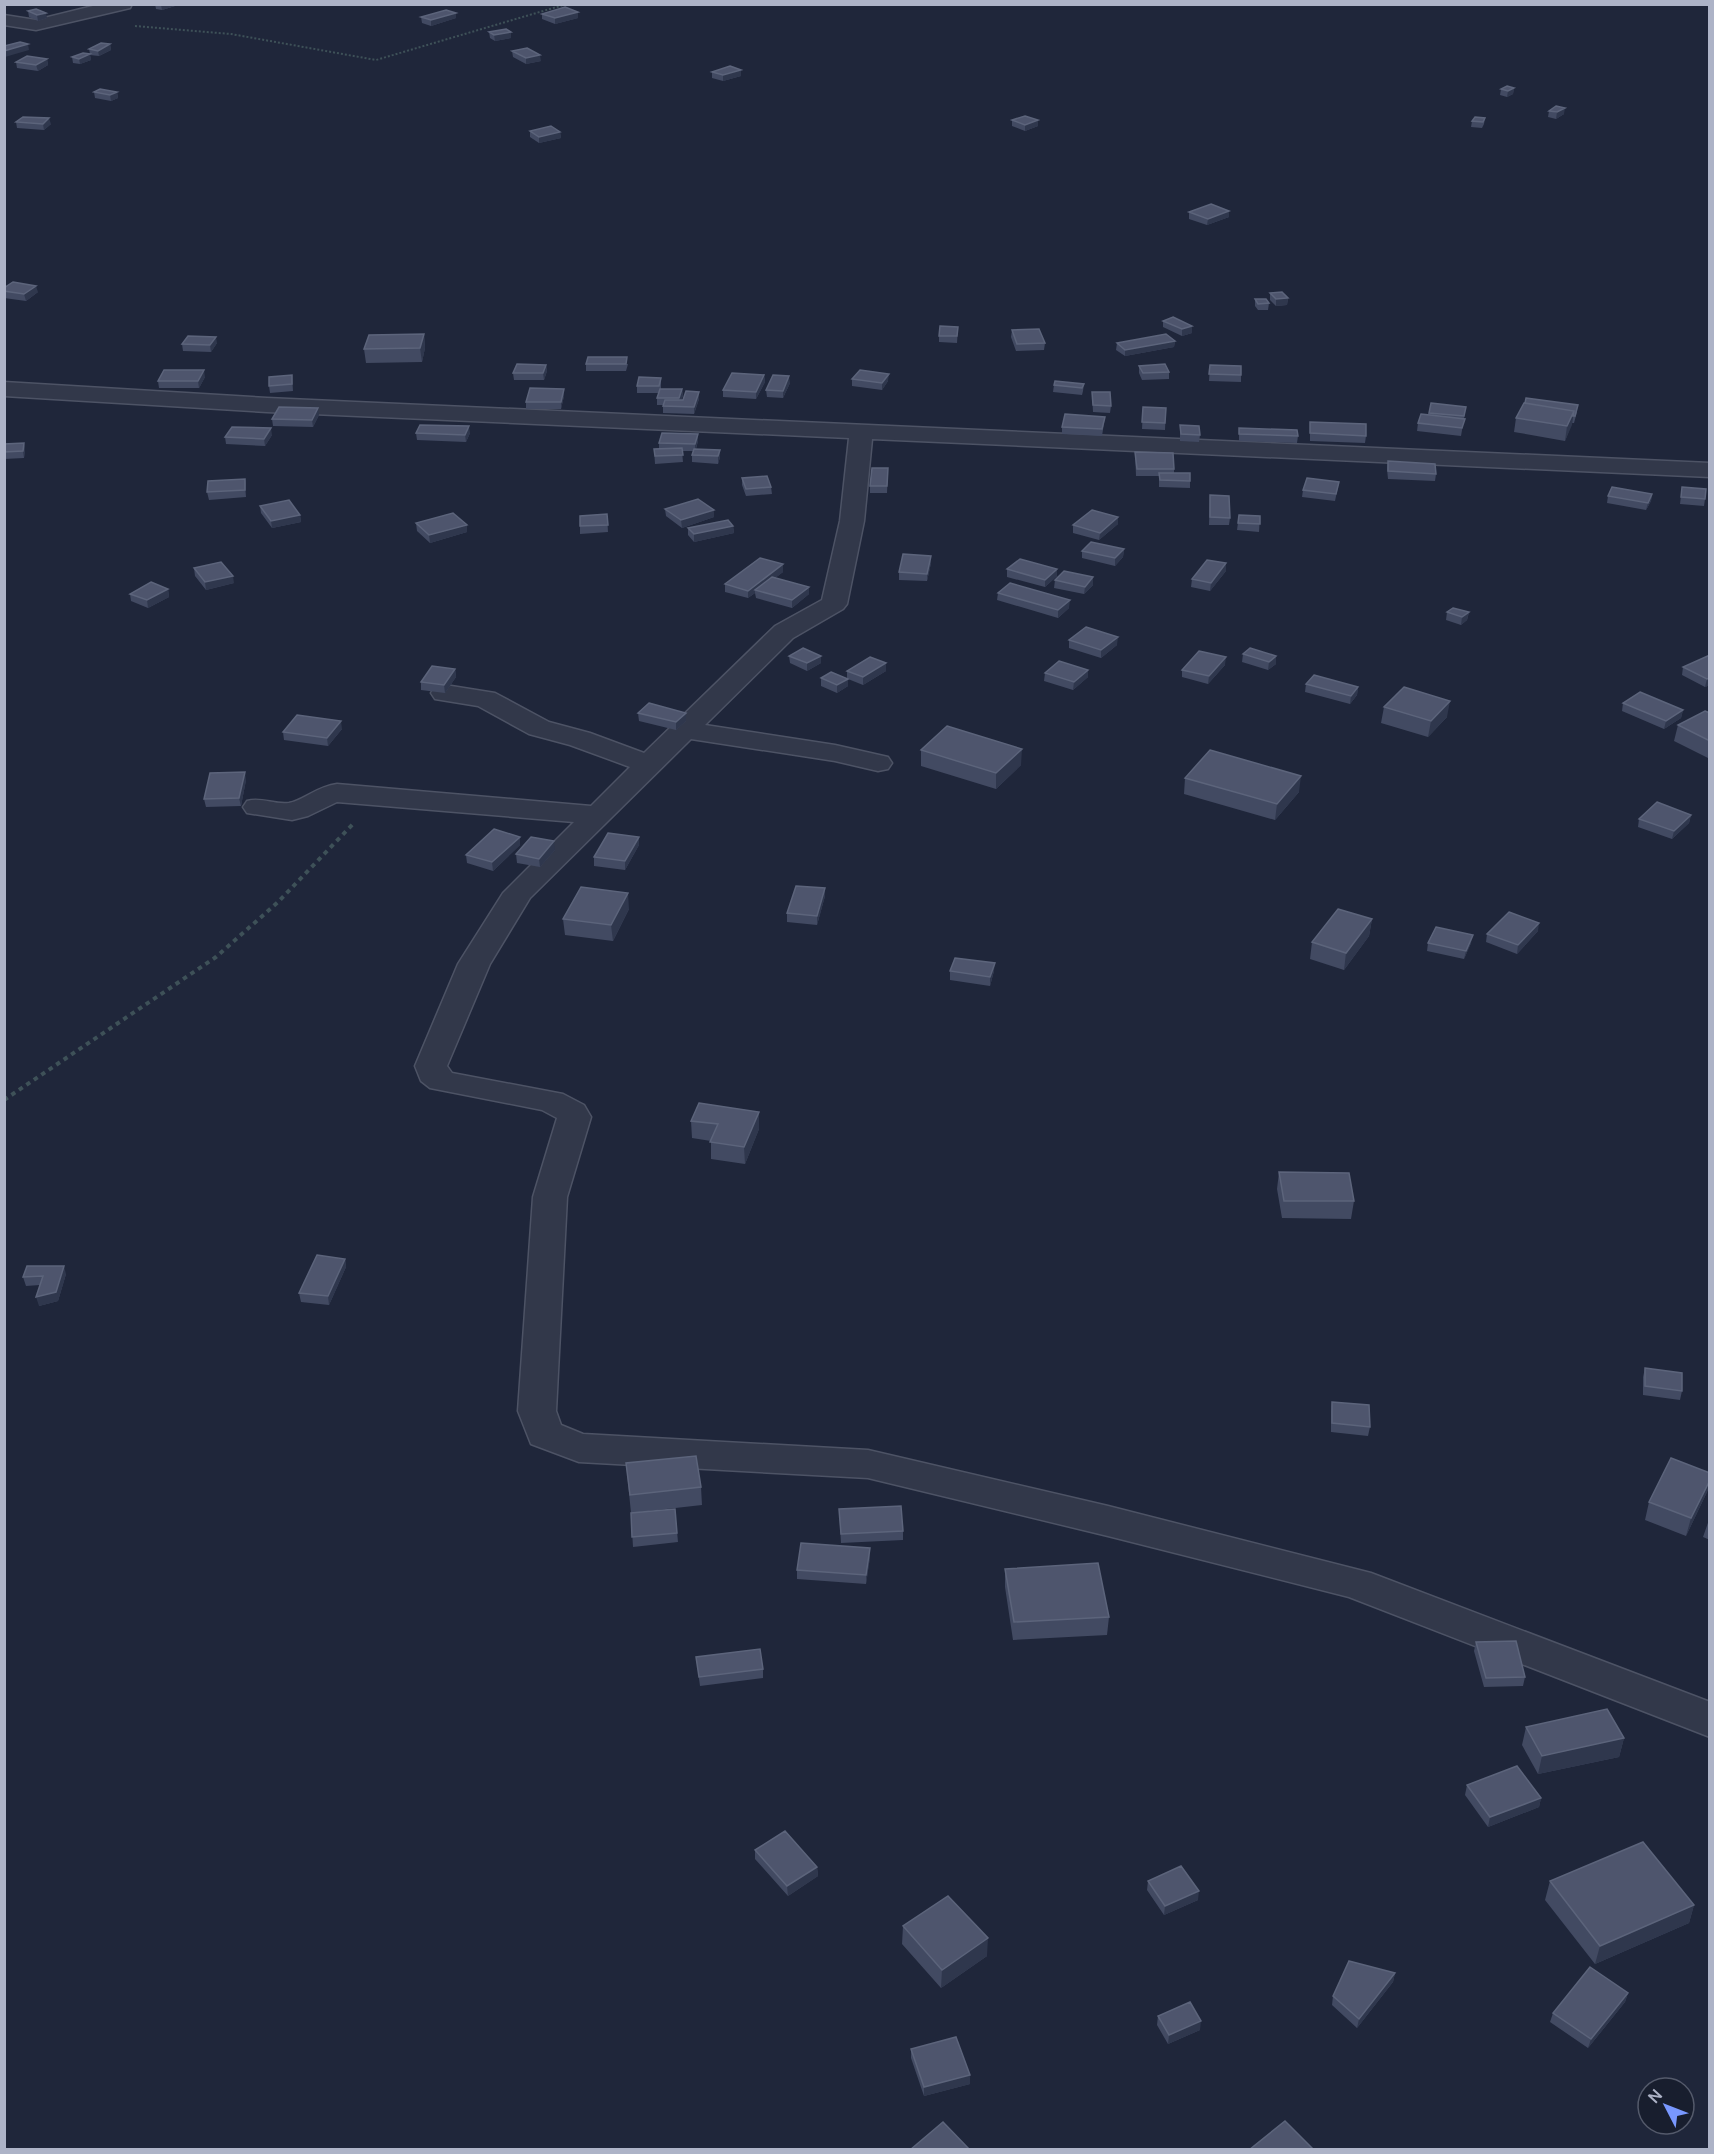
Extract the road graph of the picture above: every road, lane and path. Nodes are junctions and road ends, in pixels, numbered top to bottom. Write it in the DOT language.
graph roads {
  1 [pos="124,4"];
  2 [pos="567,4"];
  3 [pos="4,21"];
  4 [pos="125,26"];
  5 [pos="4,389"];
  6 [pos="861,432"];
  7 [pos="1710,470"];
  8 [pos="445,693"];
  9 [pos="687,730"];
  10 [pos="878,763"];
  11 [pos="649,765"];
  12 [pos="378,795"];
  13 [pos="257,807"];
  14 [pos="600,815"];
  15 [pos="4,1100"];
  16 [pos="1710,1720"];
  1 -- 3 [label="street"];
  2 -- 4 [label="path"];
  5 -- 6 [label="street"];
  6 -- 7 [label="street"];
  6 -- 9 [label="street"];
  8 -- 11 [label="street"];
  9 -- 10 [label="street"];
  9 -- 11 [label="street"];
  11 -- 14 [label="street"];
  12 -- 13 [label="street"];
  12 -- 14 [label="street"];
  12 -- 15 [label="path"];
  14 -- 16 [label="street"];
}
